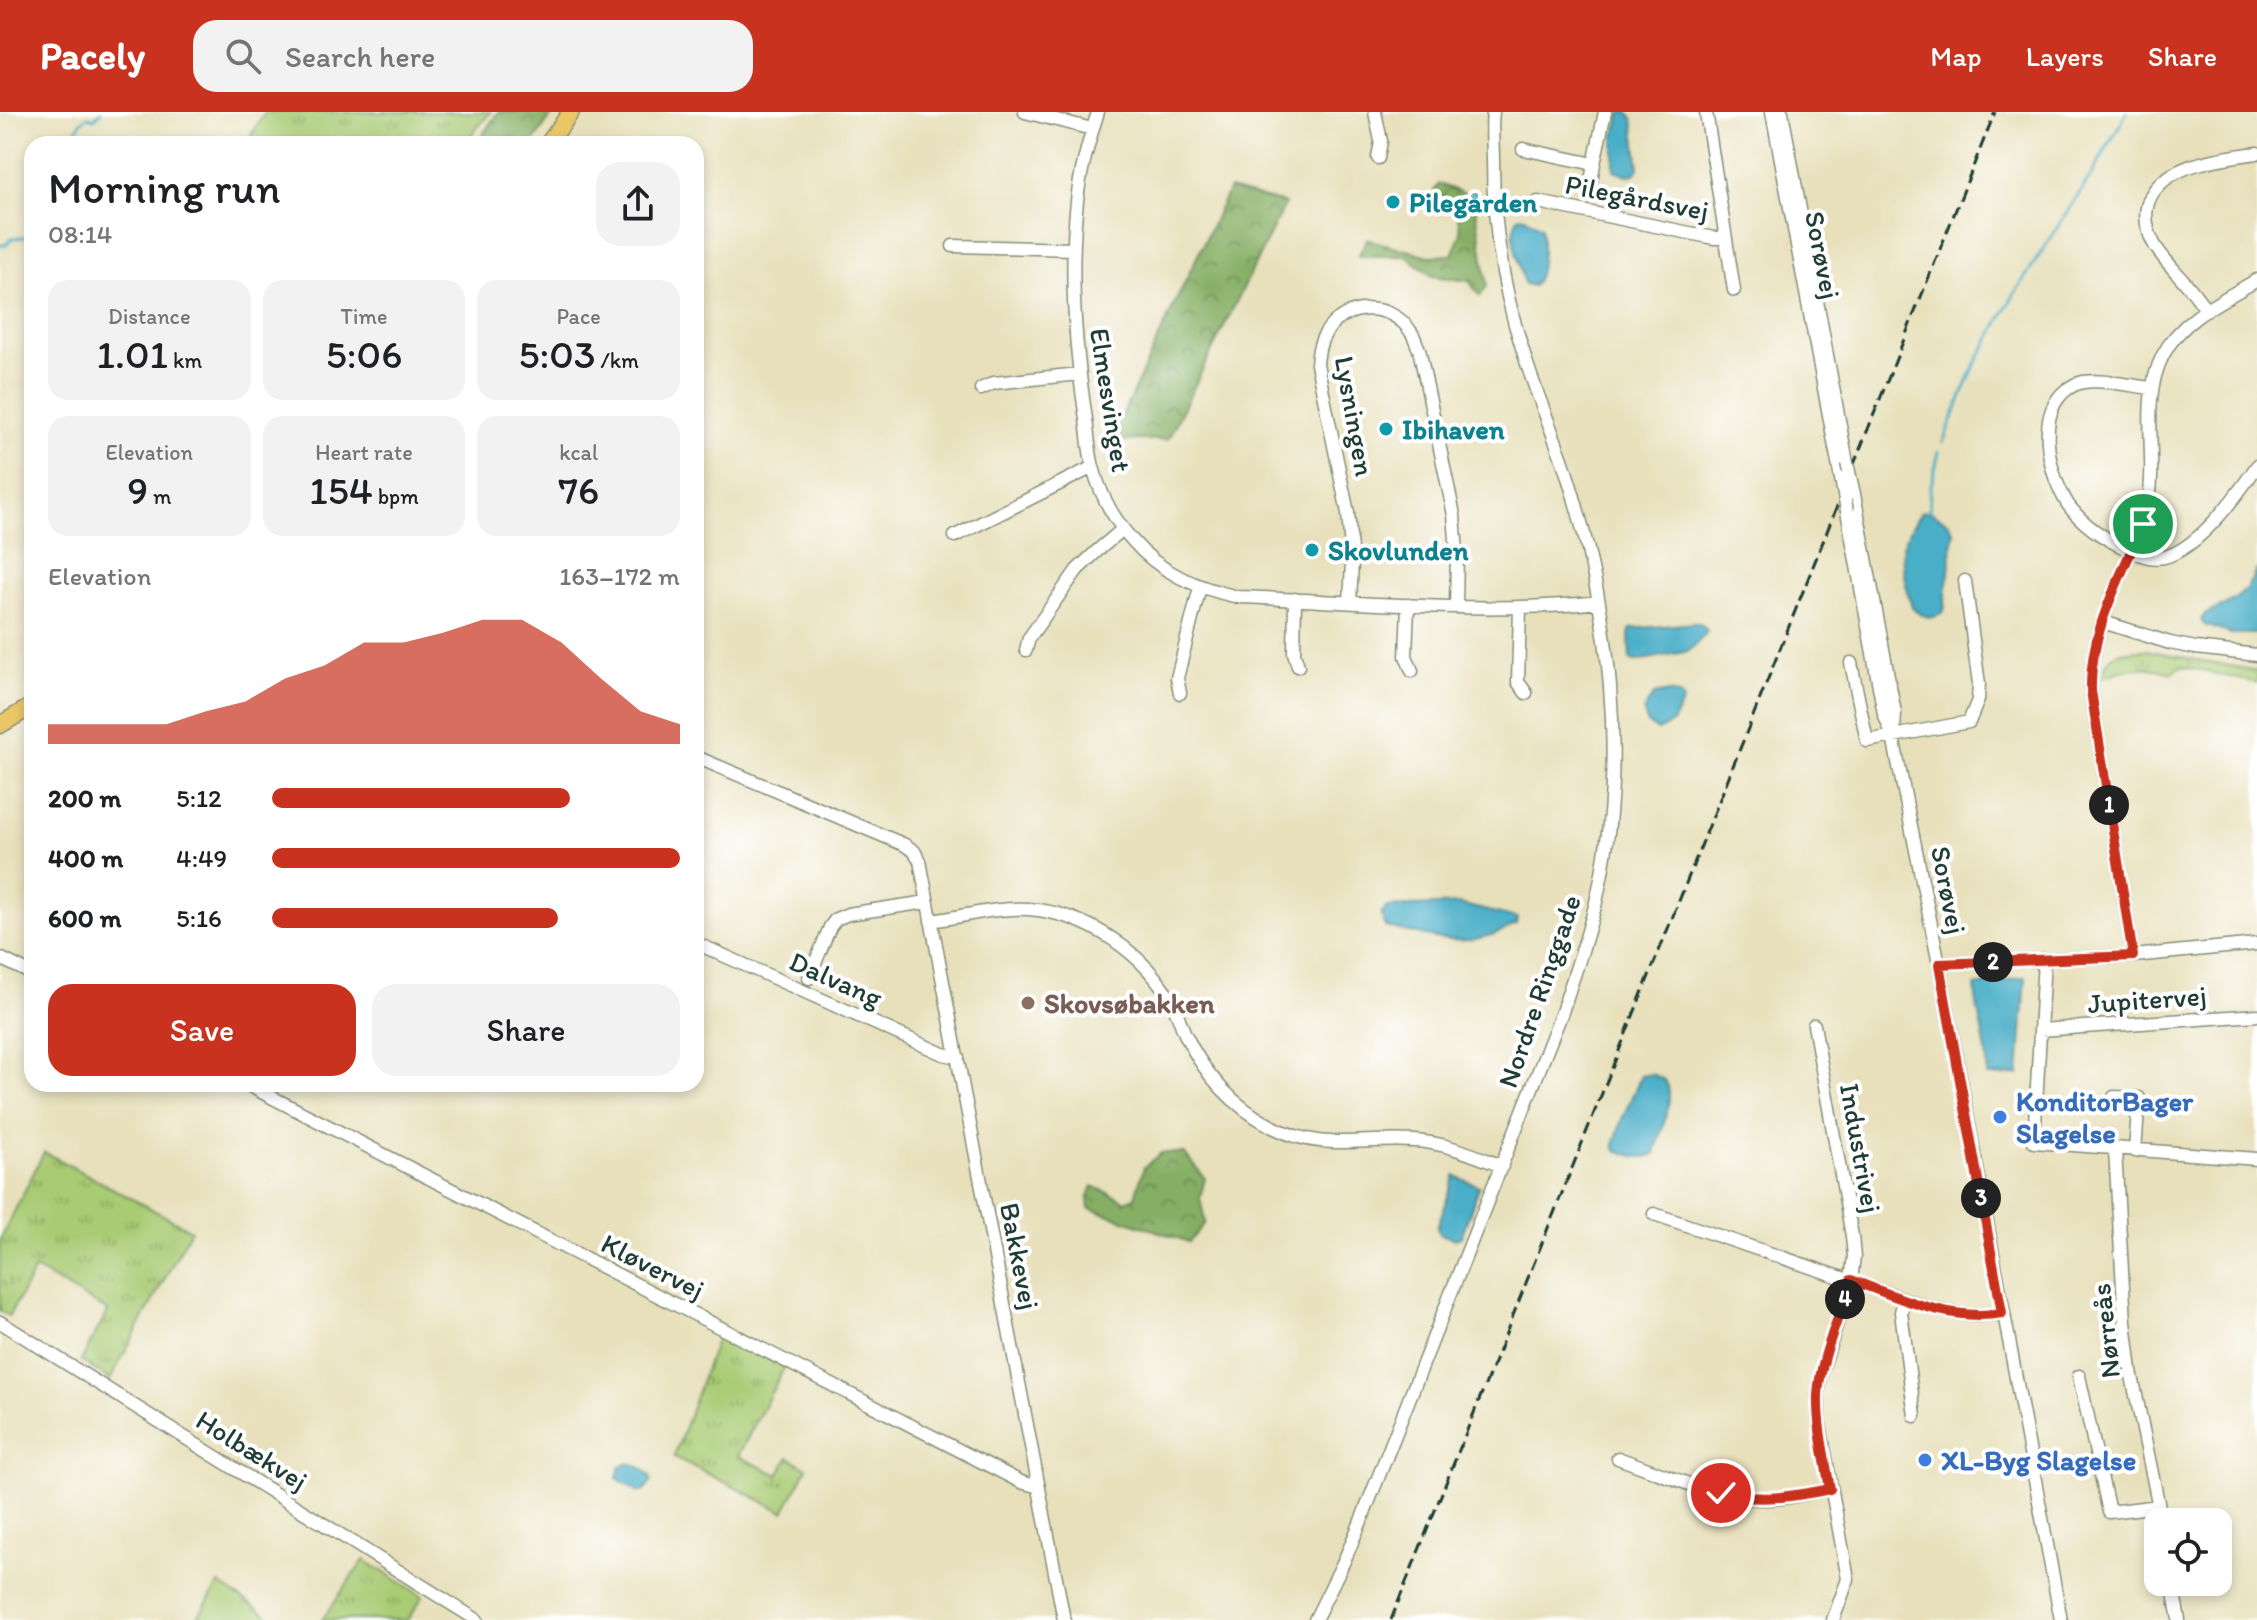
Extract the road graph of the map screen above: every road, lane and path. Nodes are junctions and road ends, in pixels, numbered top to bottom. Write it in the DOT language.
graph roads {
  1 [pos="571,112"];
  2 [pos="1025,112"];
  3 [pos="1098,112"];
  4 [pos="1375,112"];
  5 [pos="1493,112"];
  6 [pos="1605,112"];
  7 [pos="1706,112"];
  8 [pos="1772,112"];
  9 [pos="1782,112"];
  10 [pos="1092,129"];
  11 [pos="554,136"];
  12 [pos="1523,149"];
  13 [pos="2257,153"];
  14 [pos="1378,158"];
  15 [pos="1594,164"];
  16 [pos="1591,181"];
  17 [pos="1538,202"];
  18 [pos="1726,238"];
  19 [pos="953,246"];
  20 [pos="1074,249"];
  21 [pos="2257,280"];
  22 [pos="1734,290"];
  23 [pos="2206,311"];
  24 [pos="1079,374"];
  25 [pos="2152,388"];
  26 [pos="981,389"];
  27 [pos="2257,466"];
  28 [pos="1093,467"];
  29 [pos="1123,529"];
  30 [pos="955,536"];
  31 [pos="2132,551"];
  32 [pos="1965,581"];
  33 [pos="1200,587"];
  34 [pos="1295,599"];
  35 [pos="1350,602"];
  36 [pos="1599,602"];
  37 [pos="1408,605"];
  38 [pos="1456,607"];
  39 [pos="1520,607"];
  40 [pos="2103,622"];
  41 [pos="1026,650"];
  42 [pos="2257,655"];
  43 [pos="1851,663"];
  44 [pos="1298,666"];
  45 [pos="1412,671"];
  46 [pos="1180,693"];
  47 [pos="1526,693"];
  48 [pos="24,711"];
  49 [pos="0,725"];
  50 [pos="1893,737"];
  51 [pos="704,760"];
  52 [pos="927,902"];
  53 [pos="931,921"];
  54 [pos="2257,944"];
  55 [pos="704,947"];
  56 [pos="2133,956"];
  57 [pos="0,958"];
  58 [pos="2044,959"];
  59 [pos="1939,964"];
  60 [pos="24,970"];
  61 [pos="809,978"];
  62 [pos="2257,1015"];
  63 [pos="1814,1025"];
  64 [pos="2040,1030"];
  65 [pos="958,1057"];
  66 [pos="262,1092"];
  67 [pos="2114,1097"];
  68 [pos="2115,1150"];
  69 [pos="2135,1151"];
  70 [pos="2257,1159"];
  71 [pos="1502,1166"];
  72 [pos="1654,1214"];
  73 [pos="1851,1280"];
  74 [pos="1904,1299"];
  75 [pos="2002,1313"];
  76 [pos="0,1322"];
  77 [pos="2079,1376"];
  78 [pos="1915,1416"];
  79 [pos="1618,1458"];
  80 [pos="1039,1487"];
  81 [pos="1830,1489"];
  82 [pos="2159,1506"];
  83 [pos="2175,1596"];
  84 [pos="477,1620"];
  85 [pos="1064,1620"];
  86 [pos="1315,1620"];
  87 [pos="1833,1620"];
  88 [pos="2061,1620"];
  89 [pos="2179,1620"];
  1 -- 11 [label="main road"];
  2 -- 10 [label="street"];
  3 -- 10 [label="street, Elmesvinget"];
  4 -- 14 [label="street"];
  5 -- 36 [label="street, Nordre Ringgade"];
  6 -- 15 [label="street"];
  7 -- 18 [label="street, Pilegårdsvej"];
  8 -- 50 [label="street, Sorøvej, bridge"];
  9 -- 50 [label="street, Sorøvej, bridge"];
  10 -- 20 [label="street, Elmesvinget"];
  12 -- 15 [label="street"];
  13 -- 23 [label="street"];
  15 -- 16 [label="street"];
  17 -- 18 [label="street, Pilegårdsvej"];
  18 -- 22 [label="street, Pilegårdsvej"];
  19 -- 20 [label="street"];
  20 -- 24 [label="street, Elmesvinget"];
  21 -- 23 [label="street"];
  23 -- 25 [label="street"];
  24 -- 26 [label="street"];
  24 -- 28 [label="street, Elmesvinget"];
  25 -- 31 [label="street"];
  25 -- 31 [label="street"];
  27 -- 31 [label="street"];
  28 -- 29 [label="street, Elmesvinget"];
  28 -- 30 [label="street"];
  29 -- 33 [label="street, Elmesvinget"];
  29 -- 41 [label="street"];
  31 -- 40 [label="street"];
  32 -- 50 [label="street"];
  33 -- 34 [label="street, Elmesvinget"];
  33 -- 46 [label="street"];
  34 -- 35 [label="street, Elmesvinget"];
  34 -- 44 [label="street"];
  35 -- 37 [label="street, Elmesvinget"];
  35 -- 38 [label="street, Lysningen"];
  36 -- 39 [label="street, Elmesvinget"];
  36 -- 71 [label="street, Nordre Ringgade"];
  37 -- 38 [label="street, Elmesvinget"];
  37 -- 45 [label="street"];
  38 -- 39 [label="street, Elmesvinget"];
  39 -- 47 [label="street"];
  40 -- 42 [label="street"];
  40 -- 56 [label="street"];
  43 -- 50 [label="street"];
  48 -- 49 [label="main road"];
  50 -- 59 [label="street, Sorøvej"];
  51 -- 52 [label="street, Bakkevej"];
  52 -- 53 [label="street, Bakkevej"];
  52 -- 61 [label="street"];
  53 -- 65 [label="street, Bakkevej"];
  53 -- 71 [label="street"];
  54 -- 56 [label="street"];
  55 -- 65 [label="street, Dalvang"];
  56 -- 58 [label="street"];
  57 -- 60 [label="street"];
  58 -- 59 [label="street"];
  58 -- 64 [label="street"];
  59 -- 75 [label="street, Sorøvej"];
  62 -- 64 [label="street, Jupitervej"];
  63 -- 73 [label="street, Industrivej"];
  64 -- 68 [label="street"];
  65 -- 80 [label="street, Bakkevej"];
  66 -- 80 [label="street, Kløvervej"];
  67 -- 69 [label="street"];
  68 -- 69 [label="street"];
  68 -- 82 [label="street, Nørreås"];
  69 -- 70 [label="street"];
  71 -- 86 [label="street, Nordre Ringgade"];
  72 -- 73 [label="street"];
  73 -- 74 [label="street"];
  73 -- 81 [label="street, Industrivej"];
  74 -- 75 [label="street"];
  74 -- 78 [label="street"];
  75 -- 88 [label="street, Sorøvej"];
  76 -- 84 [label="street, Holbækvej"];
  77 -- 82 [label="street, Nørreås"];
  79 -- 81 [label="street"];
  80 -- 85 [label="street, Bakkevej"];
  81 -- 87 [label="street, Industrivej"];
  83 -- 89 [label="street"];
}
